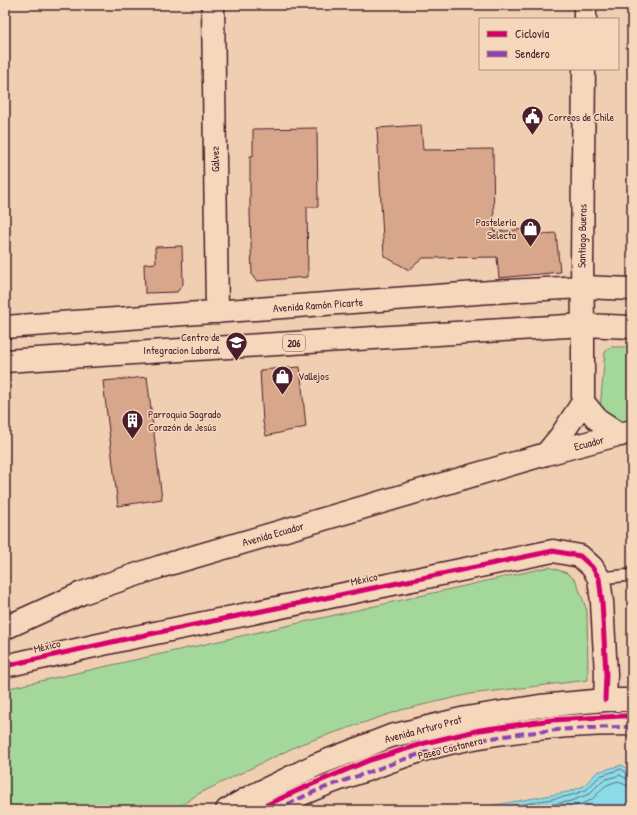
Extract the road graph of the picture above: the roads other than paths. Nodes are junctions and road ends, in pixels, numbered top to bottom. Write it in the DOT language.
graph roads {
  1 [pos="213,5"];
  2 [pos="585,5"];
  3 [pos="585,18"];
  4 [pos="584,70"];
  5 [pos="582,287"];
  6 [pos="632,289"];
  7 [pos="217,312"];
  8 [pos="583,325"];
  9 [pos="5,327"];
  10 [pos="632,327"];
  11 [pos="5,361"];
  12 [pos="583,402"];
  13 [pos="627,433"];
  14 [pos="546,454"];
  15 [pos="632,575"];
  16 [pos="599,578"];
  17 [pos="5,628"];
  18 [pos="5,666"];
  19 [pos="605,700"];
  20 [pos="632,700"];
  21 [pos="632,727"];
  22 [pos="227,810"];
  23 [pos="277,810"];
  1 -- 7 [label="main road, Gálvez"];
  2 -- 3 [label="main road"];
  4 -- 5 [label="main road, Santiago Bueras"];
  5 -- 6 [label="main road, Avenida Ramón Picarte"];
  5 -- 7 [label="main road, Avenida Ramón Picarte"];
  5 -- 8 [label="main road, Santiago Bueras"];
  7 -- 9 [label="main road, Avenida Ramón Picarte"];
  8 -- 10 [label="main road, 206"];
  8 -- 11 [label="main road, 206"];
  8 -- 12 [label="main road, Santiago Bueras"];
  12 -- 13 [label="main road"];
  12 -- 14 [label="main road"];
  13 -- 14 [label="main road, Ecuador"];
  14 -- 17 [label="main road, Avenida Ecuador"];
  15 -- 16 [label="lane"];
  16 -- 18 [label="main road, México"];
  16 -- 19 [label="main road"];
  19 -- 20 [label="main road, Avenida Arturo Prat"];
  19 -- 22 [label="main road, Avenida Arturo Prat"];
  21 -- 23 [label="street, Paseo Costanera"];
}
